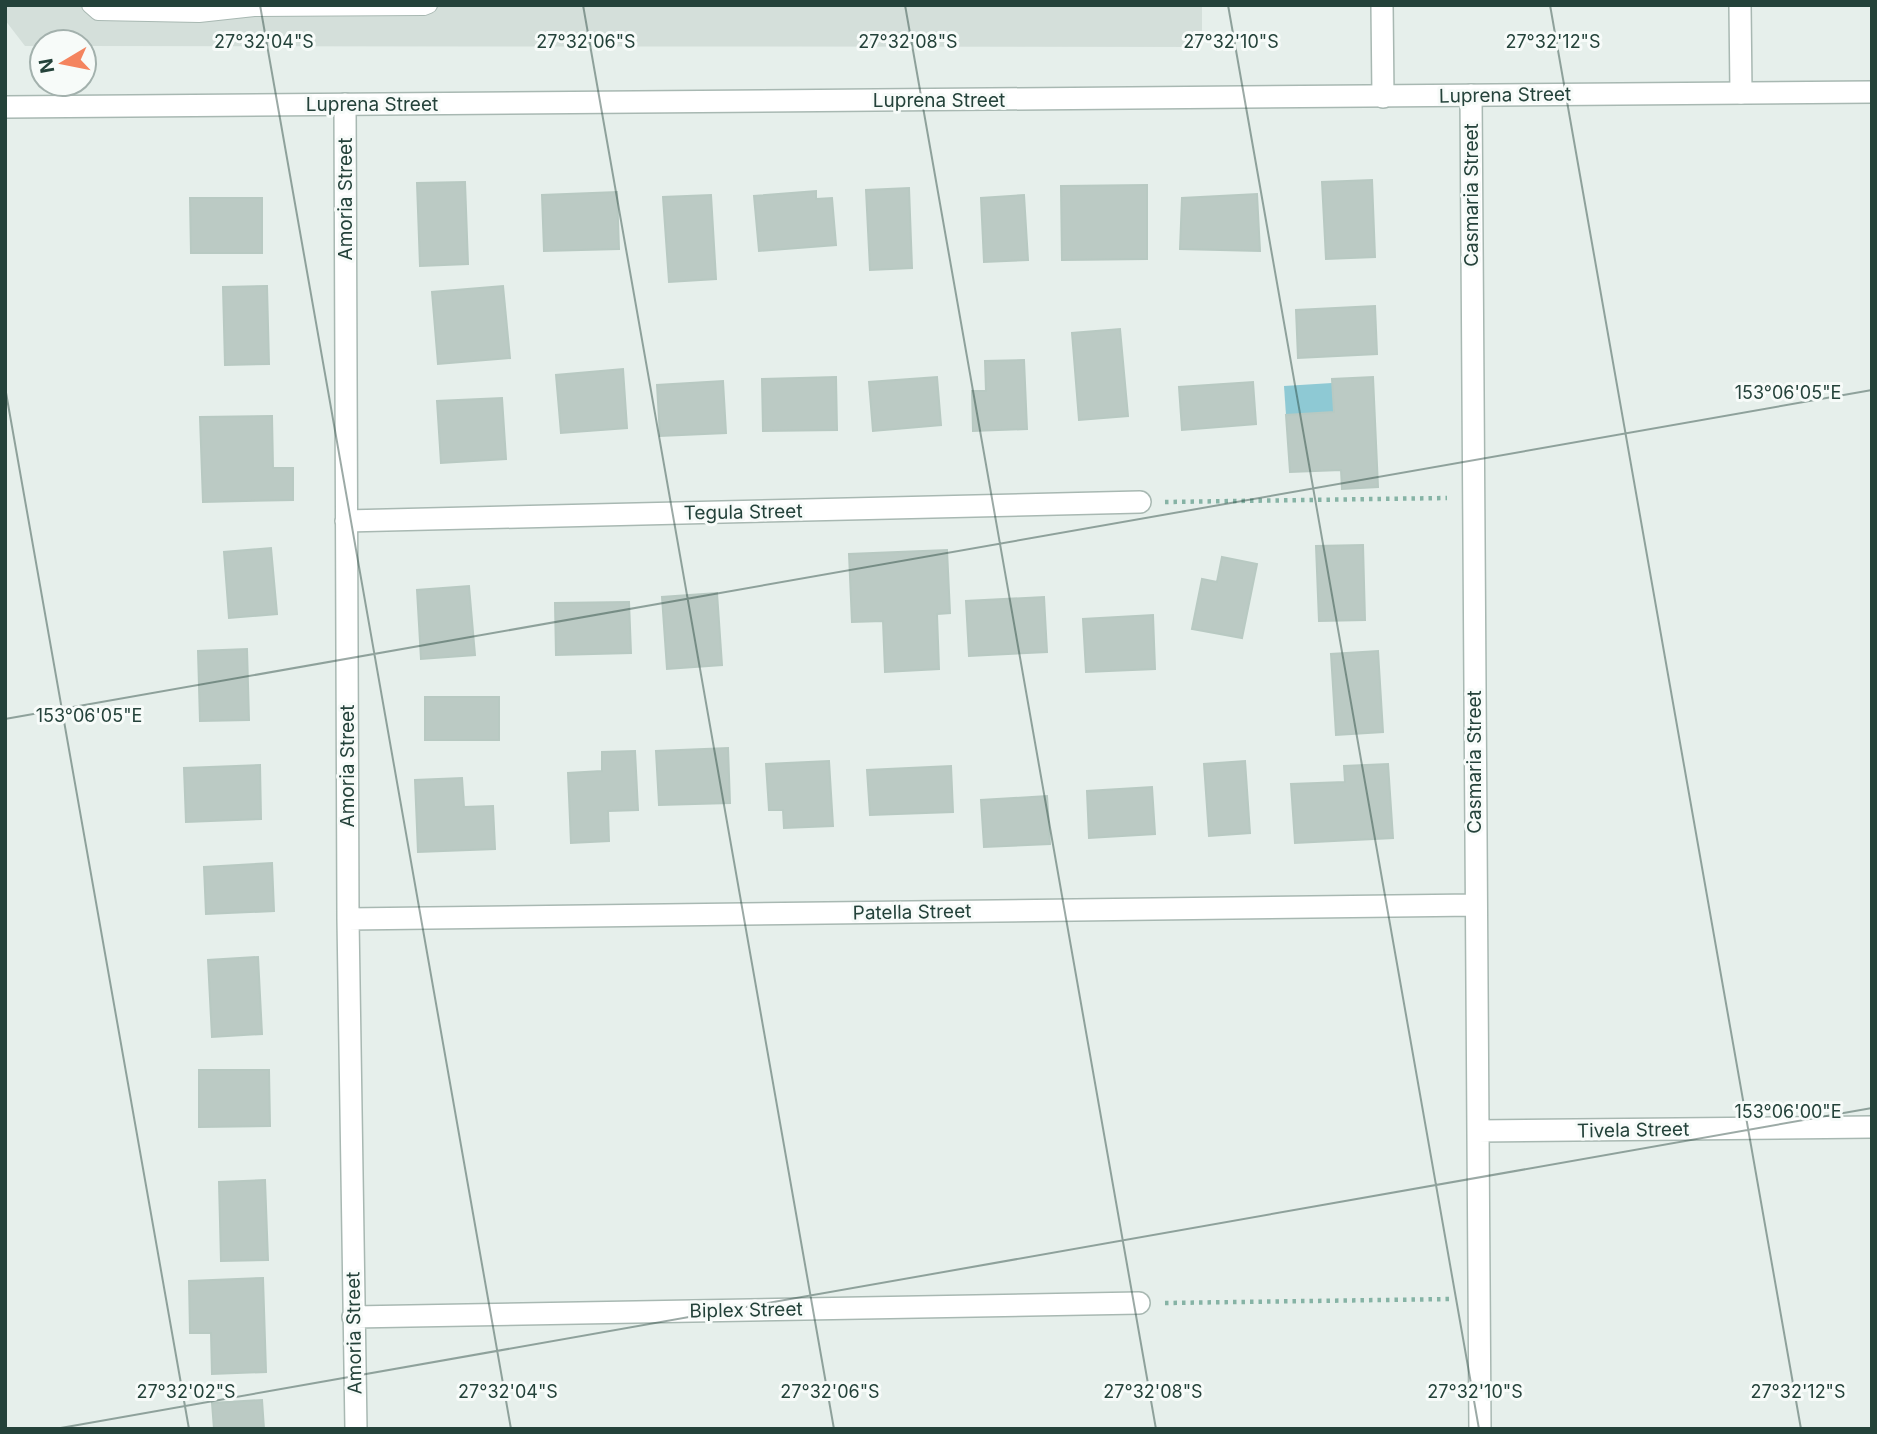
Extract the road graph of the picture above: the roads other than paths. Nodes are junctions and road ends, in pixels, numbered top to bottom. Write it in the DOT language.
graph roads {
  1 [pos="90,5"];
  2 [pos="429,5"];
  3 [pos="1382,5"];
  4 [pos="1740,5"];
  5 [pos="1872,92"];
  6 [pos="1741,93"];
  7 [pos="1471,95"];
  8 [pos="1383,97"];
  9 [pos="345,104"];
  10 [pos="5,107"];
  11 [pos="1140,502"];
  12 [pos="346,521"];
  13 [pos="1475,905"];
  14 [pos="348,919"];
  15 [pos="1872,1127"];
  16 [pos="1478,1131"];
  17 [pos="1139,1303"];
  18 [pos="353,1317"];
  19 [pos="356,1429"];
  20 [pos="1480,1429"];
  1 -- 2 [label="lane"];
  3 -- 8 [label="street"];
  4 -- 6 [label="street"];
  5 -- 6 [label="street, Luprena Street"];
  6 -- 7 [label="street, Luprena Street"];
  7 -- 8 [label="street, Luprena Street"];
  7 -- 13 [label="street, Casmaria Street"];
  8 -- 9 [label="street, Luprena Street"];
  9 -- 10 [label="street, Luprena Street"];
  9 -- 12 [label="street, Amoria Street"];
  11 -- 12 [label="street, Tegula Street"];
  12 -- 14 [label="street, Amoria Street"];
  13 -- 14 [label="street, Patella Street"];
  13 -- 16 [label="street, Casmaria Street"];
  14 -- 18 [label="street, Amoria Street"];
  15 -- 16 [label="street, Tivela Street"];
  16 -- 20 [label="street, Casmaria Street"];
  17 -- 18 [label="street, Biplex Street"];
  18 -- 19 [label="street, Amoria Street"];
}
